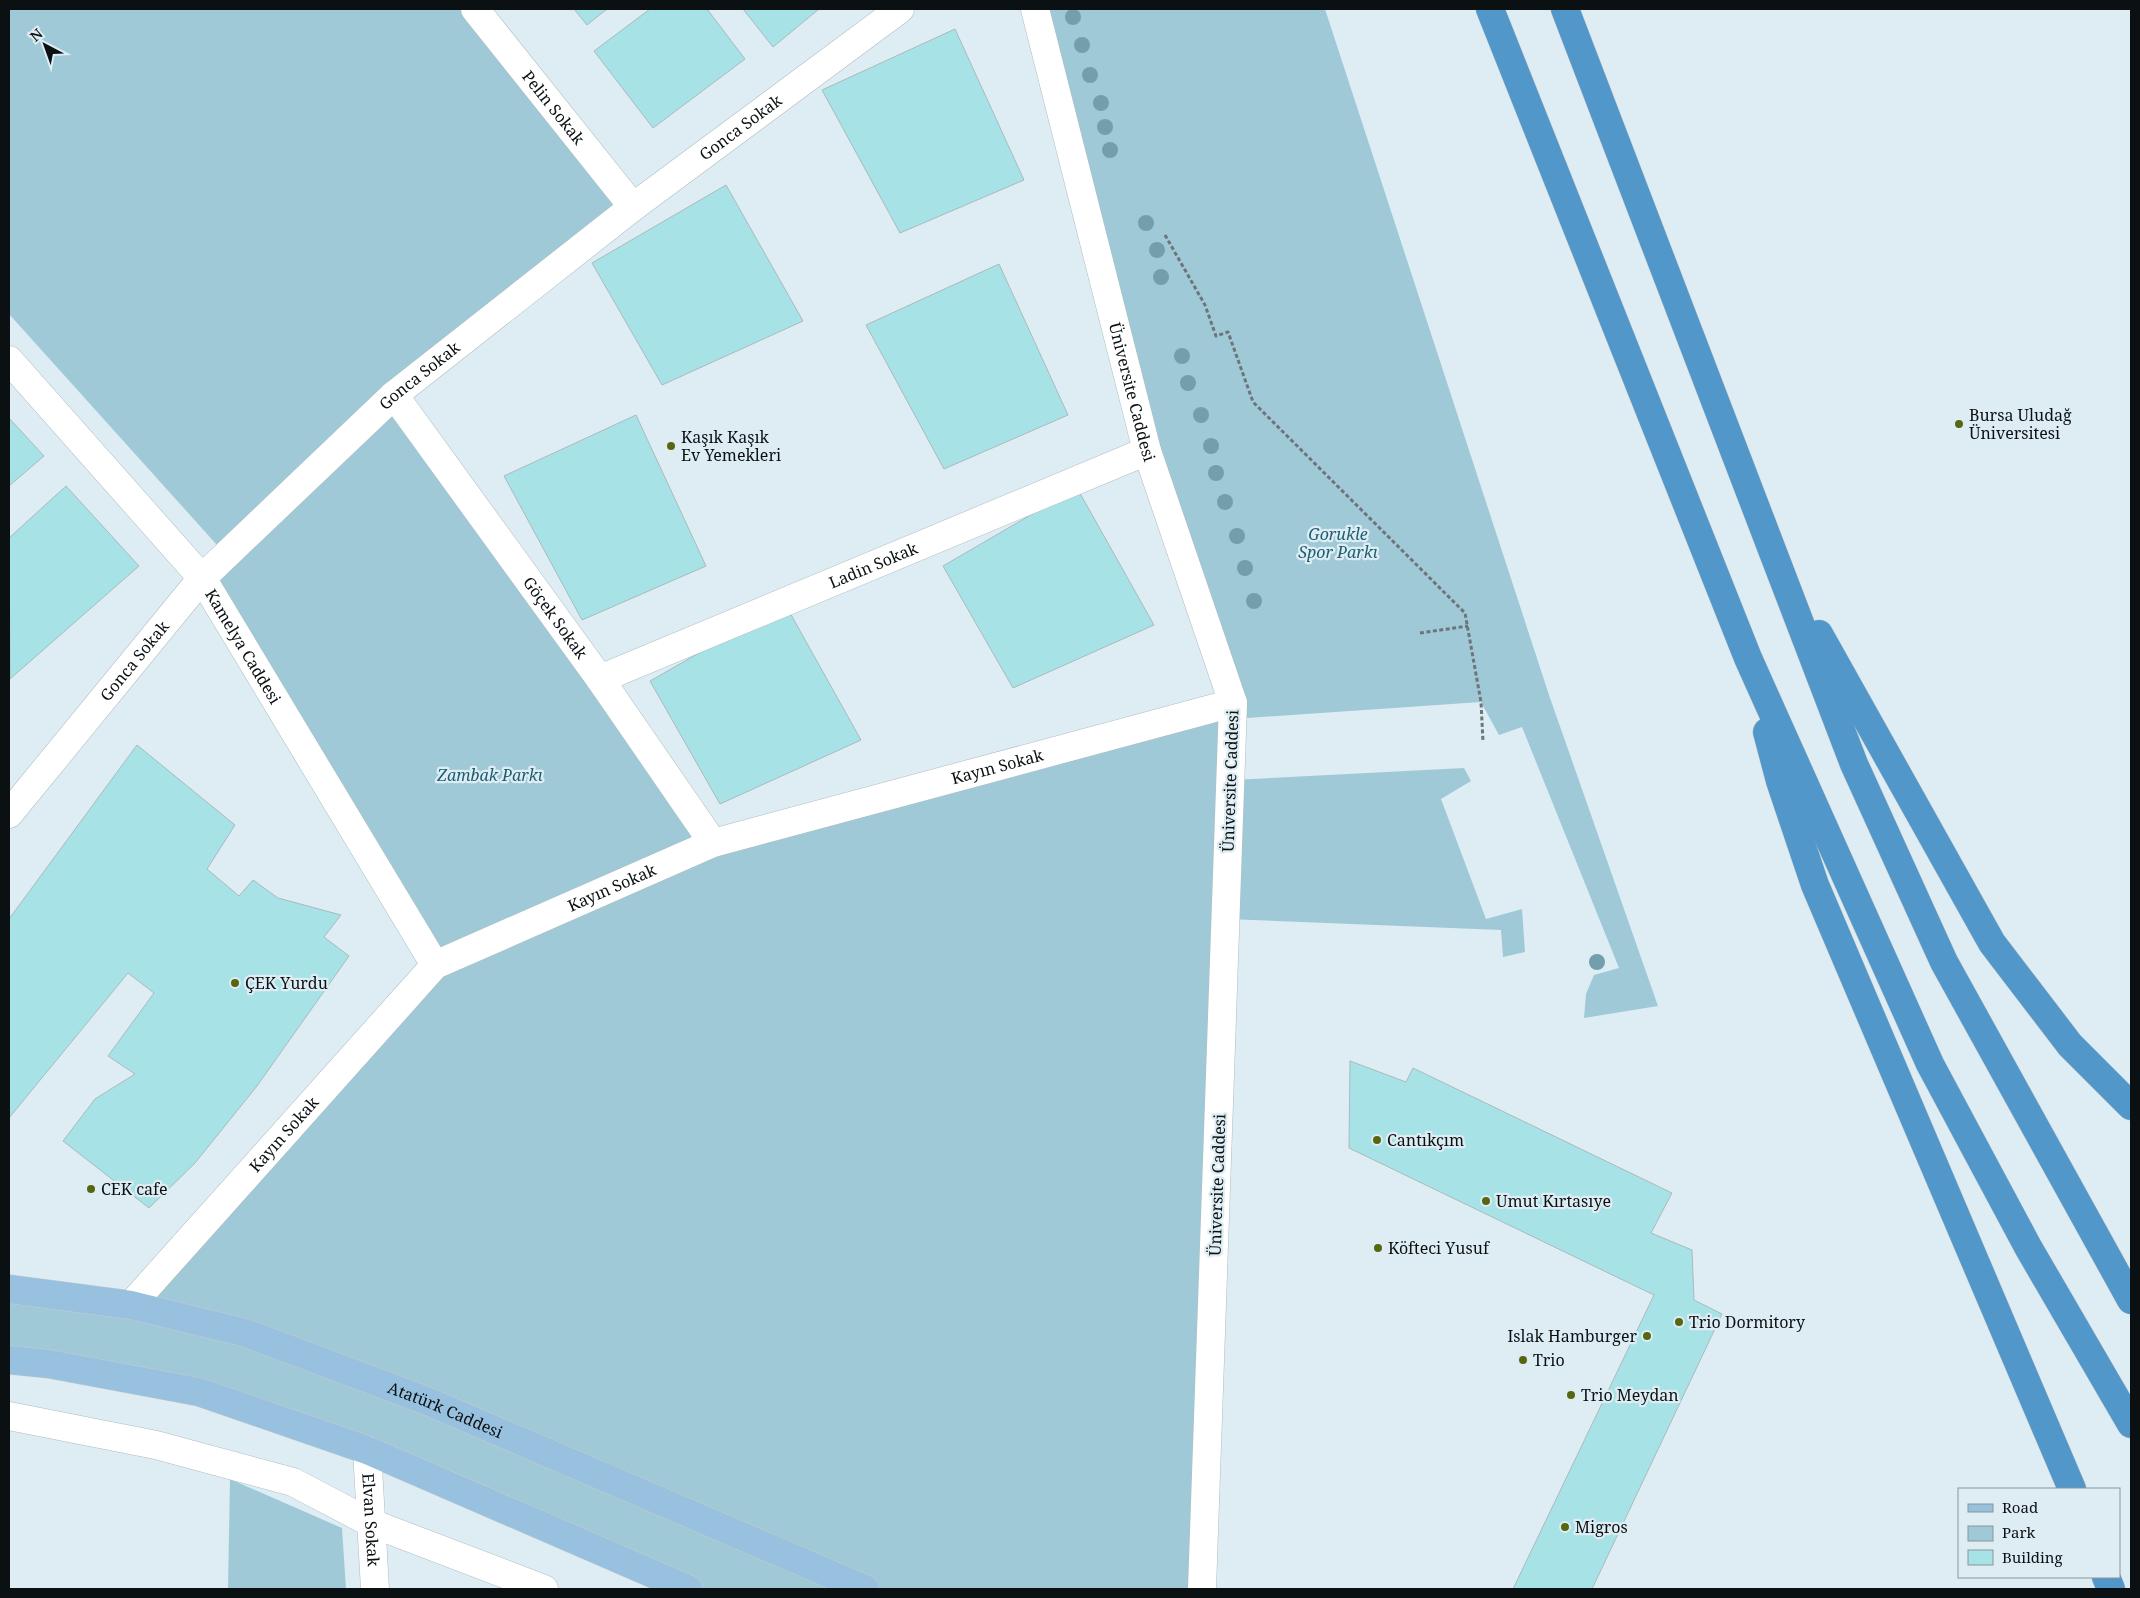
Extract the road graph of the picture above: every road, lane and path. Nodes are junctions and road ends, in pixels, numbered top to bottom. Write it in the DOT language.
graph roads {
  1 [pos="475,9"];
  2 [pos="900,9"];
  3 [pos="1035,9"];
  4 [pos="1490,9"];
  5 [pos="1565,9"];
  6 [pos="633,208"];
  7 [pos="1165,235"];
  8 [pos="9,360"];
  9 [pos="394,394"];
  10 [pos="1147,451"];
  11 [pos="1777,560"];
  12 [pos="202,578"];
  13 [pos="1468,626"];
  14 [pos="1420,633"];
  15 [pos="1748,658"];
  16 [pos="600,679"];
  17 [pos="1233,704"];
  18 [pos="1483,742"];
  19 [pos="9,814"];
  20 [pos="713,843"];
  21 [pos="435,965"];
  22 [pos="2131,1106"];
  23 [pos="9,1289"];
  24 [pos="2131,1300"];
  25 [pos="131,1305"];
  26 [pos="9,1360"];
  27 [pos="9,1416"];
  28 [pos="2131,1424"];
  29 [pos="368,1450"];
  30 [pos="2072,1488"];
  31 [pos="371,1523"];
  32 [pos="1203,1586"];
  33 [pos="375,1589"];
  34 [pos="544,1589"];
  35 [pos="688,1589"];
  36 [pos="865,1589"];
  1 -- 6 [label="street, Pelin Sokak"];
  2 -- 6 [label="street, Gonca Sokak"];
  3 -- 10 [label="street, Üniversite Caddesi"];
  4 -- 15 [label="highway"];
  5 -- 11 [label="highway"];
  6 -- 9 [label="street, Gonca Sokak"];
  7 -- 13 [label="path"];
  8 -- 12 [label="street, Kamelya Caddesi"];
  9 -- 12 [label="street, Gonca Sokak"];
  9 -- 16 [label="street, Göçek Sokak"];
  10 -- 16 [label="street, Ladin Sokak"];
  10 -- 17 [label="street, Üniversite Caddesi"];
  11 -- 22 [label="highway"];
  11 -- 24 [label="highway"];
  12 -- 19 [label="street, Gonca Sokak"];
  12 -- 21 [label="street, Kamelya Caddesi"];
  13 -- 14 [label="path"];
  13 -- 18 [label="path"];
  15 -- 28 [label="highway"];
  15 -- 30 [label="highway"];
  16 -- 20 [label="street, Göçek Sokak"];
  17 -- 20 [label="street, Kayın Sokak"];
  17 -- 32 [label="street, Üniversite Caddesi"];
  20 -- 21 [label="street, Kayın Sokak"];
  21 -- 25 [label="street, Kayın Sokak"];
  23 -- 25 [label="main road, Atatürk Caddesi"];
  25 -- 36 [label="main road, Atatürk Caddesi"];
  26 -- 29 [label="main road"];
  27 -- 31 [label="street"];
  29 -- 31 [label="street, Elvan Sokak"];
  29 -- 35 [label="main road"];
  31 -- 33 [label="street, Elvan Sokak"];
  31 -- 34 [label="street"];
}
